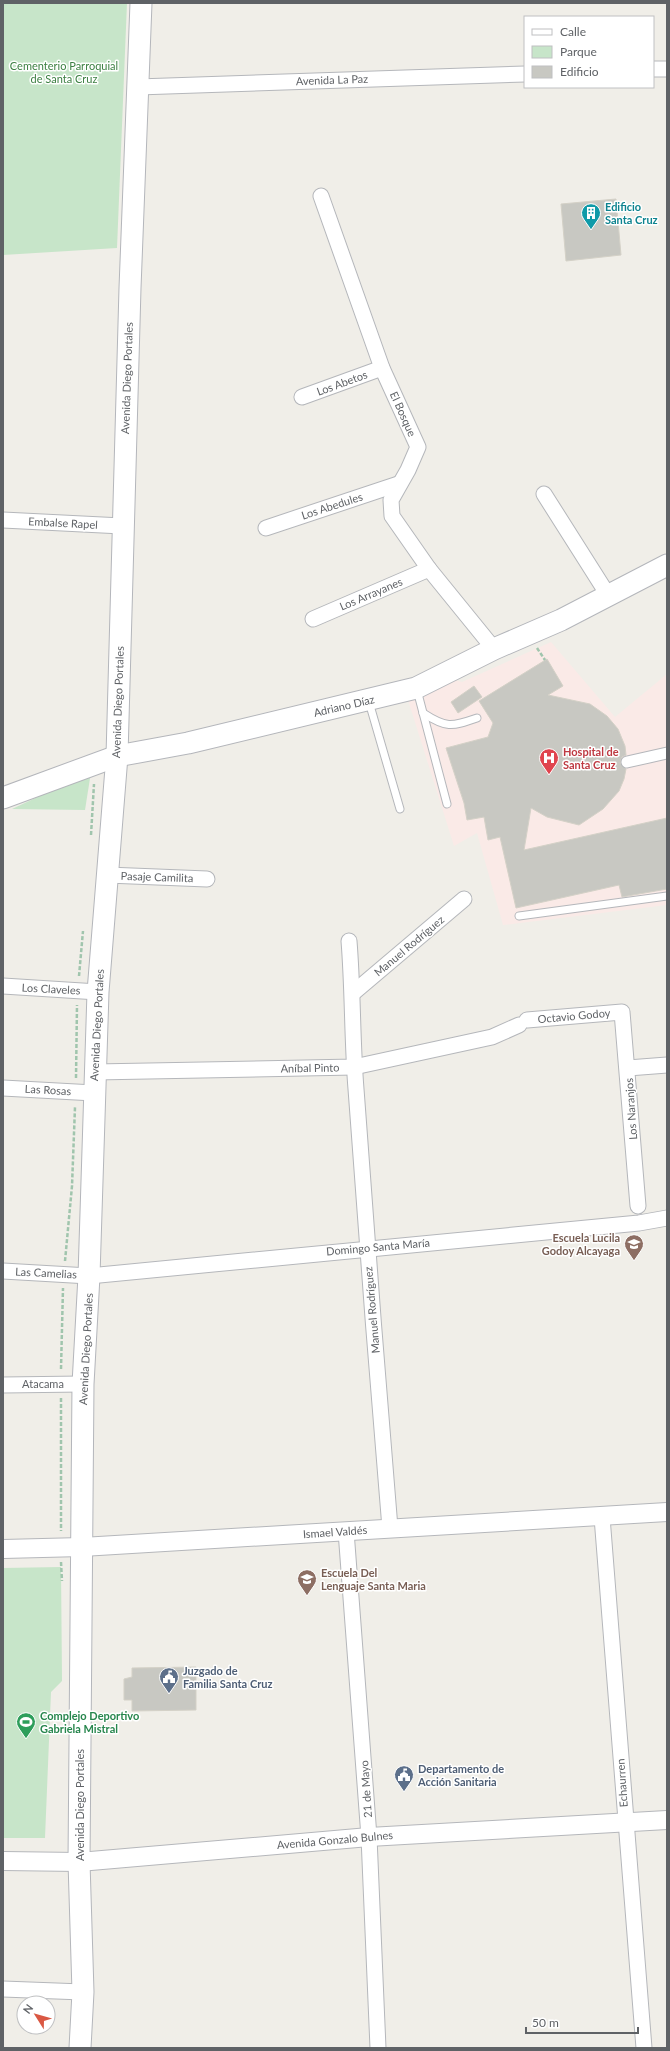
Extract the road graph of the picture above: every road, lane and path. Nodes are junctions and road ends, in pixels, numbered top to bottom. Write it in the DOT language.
graph roads {
  1 [pos="141,3"];
  2 [pos="654,69"];
  3 [pos="667,69"];
  4 [pos="524,74"];
  5 [pos="138,87"];
  6 [pos="320,196"];
  7 [pos="382,368"];
  8 [pos="302,397"];
  9 [pos="398,484"];
  10 [pos="544,494"];
  11 [pos="3,520"];
  12 [pos="122,526"];
  13 [pos="266,528"];
  14 [pos="667,565"];
  15 [pos="429,569"];
  16 [pos="608,596"];
  17 [pos="313,619"];
  18 [pos="494,649"];
  19 [pos="416,688"];
  20 [pos="369,700"];
  21 [pos="423,713"];
  22 [pos="477,718"];
  23 [pos="667,753"];
  24 [pos="117,756"];
  25 [pos="627,762"];
  26 [pos="3,798"];
  27 [pos="446,804"];
  28 [pos="400,809"];
  29 [pos="106,875"];
  30 [pos="206,879"];
  31 [pos="667,896"];
  32 [pos="464,899"];
  33 [pos="519,916"];
  34 [pos="349,941"];
  35 [pos="3,986"];
  36 [pos="98,992"];
  37 [pos="353,993"];
  38 [pos="622,1012"];
  39 [pos="523,1022"];
  40 [pos="667,1065"];
  41 [pos="354,1067"];
  42 [pos="628,1068"];
  43 [pos="95,1072"];
  44 [pos="3,1088"];
  45 [pos="94,1093"];
  46 [pos="638,1206"];
  47 [pos="667,1218"];
  48 [pos="367,1248"];
  49 [pos="3,1271"];
  50 [pos="89,1276"];
  51 [pos="83,1384"];
  52 [pos="3,1385"];
  53 [pos="667,1512"];
  54 [pos="602,1517"];
  55 [pos="390,1528"];
  56 [pos="346,1531"];
  57 [pos="82,1547"];
  58 [pos="3,1549"];
  59 [pos="667,1820"];
  60 [pos="625,1822"];
  61 [pos="369,1837"];
  62 [pos="3,1861"];
  63 [pos="79,1862"];
  64 [pos="3,1989"];
  65 [pos="82,1992"];
  66 [pos="80,2048"];
  67 [pos="378,2048"];
  68 [pos="644,2048"];
  1 -- 5 [label="main road, Avenida Diego Portales"];
  2 -- 3 [label="street"];
  4 -- 5 [label="street, Avenida La Paz"];
  5 -- 12 [label="main road, Avenida Diego Portales"];
  6 -- 7 [label="street, El Bosque"];
  7 -- 8 [label="street, Los Abetos"];
  7 -- 9 [label="street, El Bosque"];
  9 -- 13 [label="street, Los Abedules"];
  9 -- 15 [label="street, El Bosque"];
  10 -- 16 [label="street"];
  11 -- 12 [label="street, Embalse Rapel"];
  12 -- 24 [label="main road, Avenida Diego Portales"];
  14 -- 16 [label="main road, Adriano Díaz"];
  15 -- 17 [label="street, Los Arrayanes"];
  15 -- 18 [label="street, El Bosque"];
  16 -- 18 [label="main road, Adriano Díaz"];
  18 -- 19 [label="main road, Adriano Díaz"];
  19 -- 20 [label="main road, Adriano Díaz"];
  19 -- 21 [label="lane"];
  20 -- 24 [label="main road, Adriano Díaz"];
  20 -- 28 [label="lane"];
  21 -- 22 [label="lane"];
  21 -- 27 [label="lane"];
  23 -- 25 [label="street"];
  24 -- 26 [label="main road, Adriano Díaz"];
  24 -- 29 [label="main road, Avenida Diego Portales"];
  29 -- 30 [label="street, Pasaje Camilita"];
  29 -- 36 [label="main road, Avenida Diego Portales"];
  31 -- 33 [label="lane"];
  32 -- 37 [label="street, Manuel Rodríguez"];
  34 -- 37 [label="street, Manuel Rodríguez"];
  35 -- 36 [label="street, Los Claveles"];
  36 -- 43 [label="main road, Avenida Diego Portales"];
  37 -- 41 [label="street, Manuel Rodríguez"];
  38 -- 39 [label="street, Octavio Godoy"];
  38 -- 42 [label="street, Los Naranjos"];
  39 -- 41 [label="street, Aníbal Pinto"];
  40 -- 42 [label="street"];
  41 -- 43 [label="street, Aníbal Pinto"];
  41 -- 48 [label="street, Manuel Rodríguez"];
  42 -- 46 [label="street, Los Naranjos"];
  43 -- 45 [label="main road, Avenida Diego Portales"];
  44 -- 45 [label="street, Las Rosas"];
  45 -- 50 [label="main road, Avenida Diego Portales"];
  47 -- 48 [label="street, Domingo Santa María"];
  48 -- 50 [label="street, Domingo Santa María"];
  48 -- 55 [label="street, Manuel Rodríguez"];
  49 -- 50 [label="street, Las Camelias"];
  50 -- 51 [label="main road, Avenida Diego Portales"];
  51 -- 52 [label="street, Atacama"];
  51 -- 57 [label="main road, Avenida Diego Portales"];
  53 -- 54 [label="street, Ismael Valdés"];
  54 -- 55 [label="street, Ismael Valdés"];
  54 -- 60 [label="street, Echaurren"];
  55 -- 56 [label="street, Ismael Valdés"];
  56 -- 57 [label="street, Ismael Valdés"];
  56 -- 61 [label="street, 21 de Mayo"];
  57 -- 58 [label="street, Ismael Valdés"];
  57 -- 63 [label="main road, Avenida Diego Portales"];
  59 -- 60 [label="street, Avenida Gonzalo Bulnes"];
  60 -- 61 [label="street, Avenida Gonzalo Bulnes"];
  60 -- 68 [label="street, Echaurren"];
  61 -- 63 [label="street, Avenida Gonzalo Bulnes"];
  61 -- 67 [label="street, 21 de Mayo"];
  62 -- 63 [label="street, Avenida Gonzalo Bulnes"];
  63 -- 65 [label="main road, Avenida Diego Portales"];
  64 -- 65 [label="street"];
  65 -- 66 [label="main road, Avenida Diego Portales"];
}
